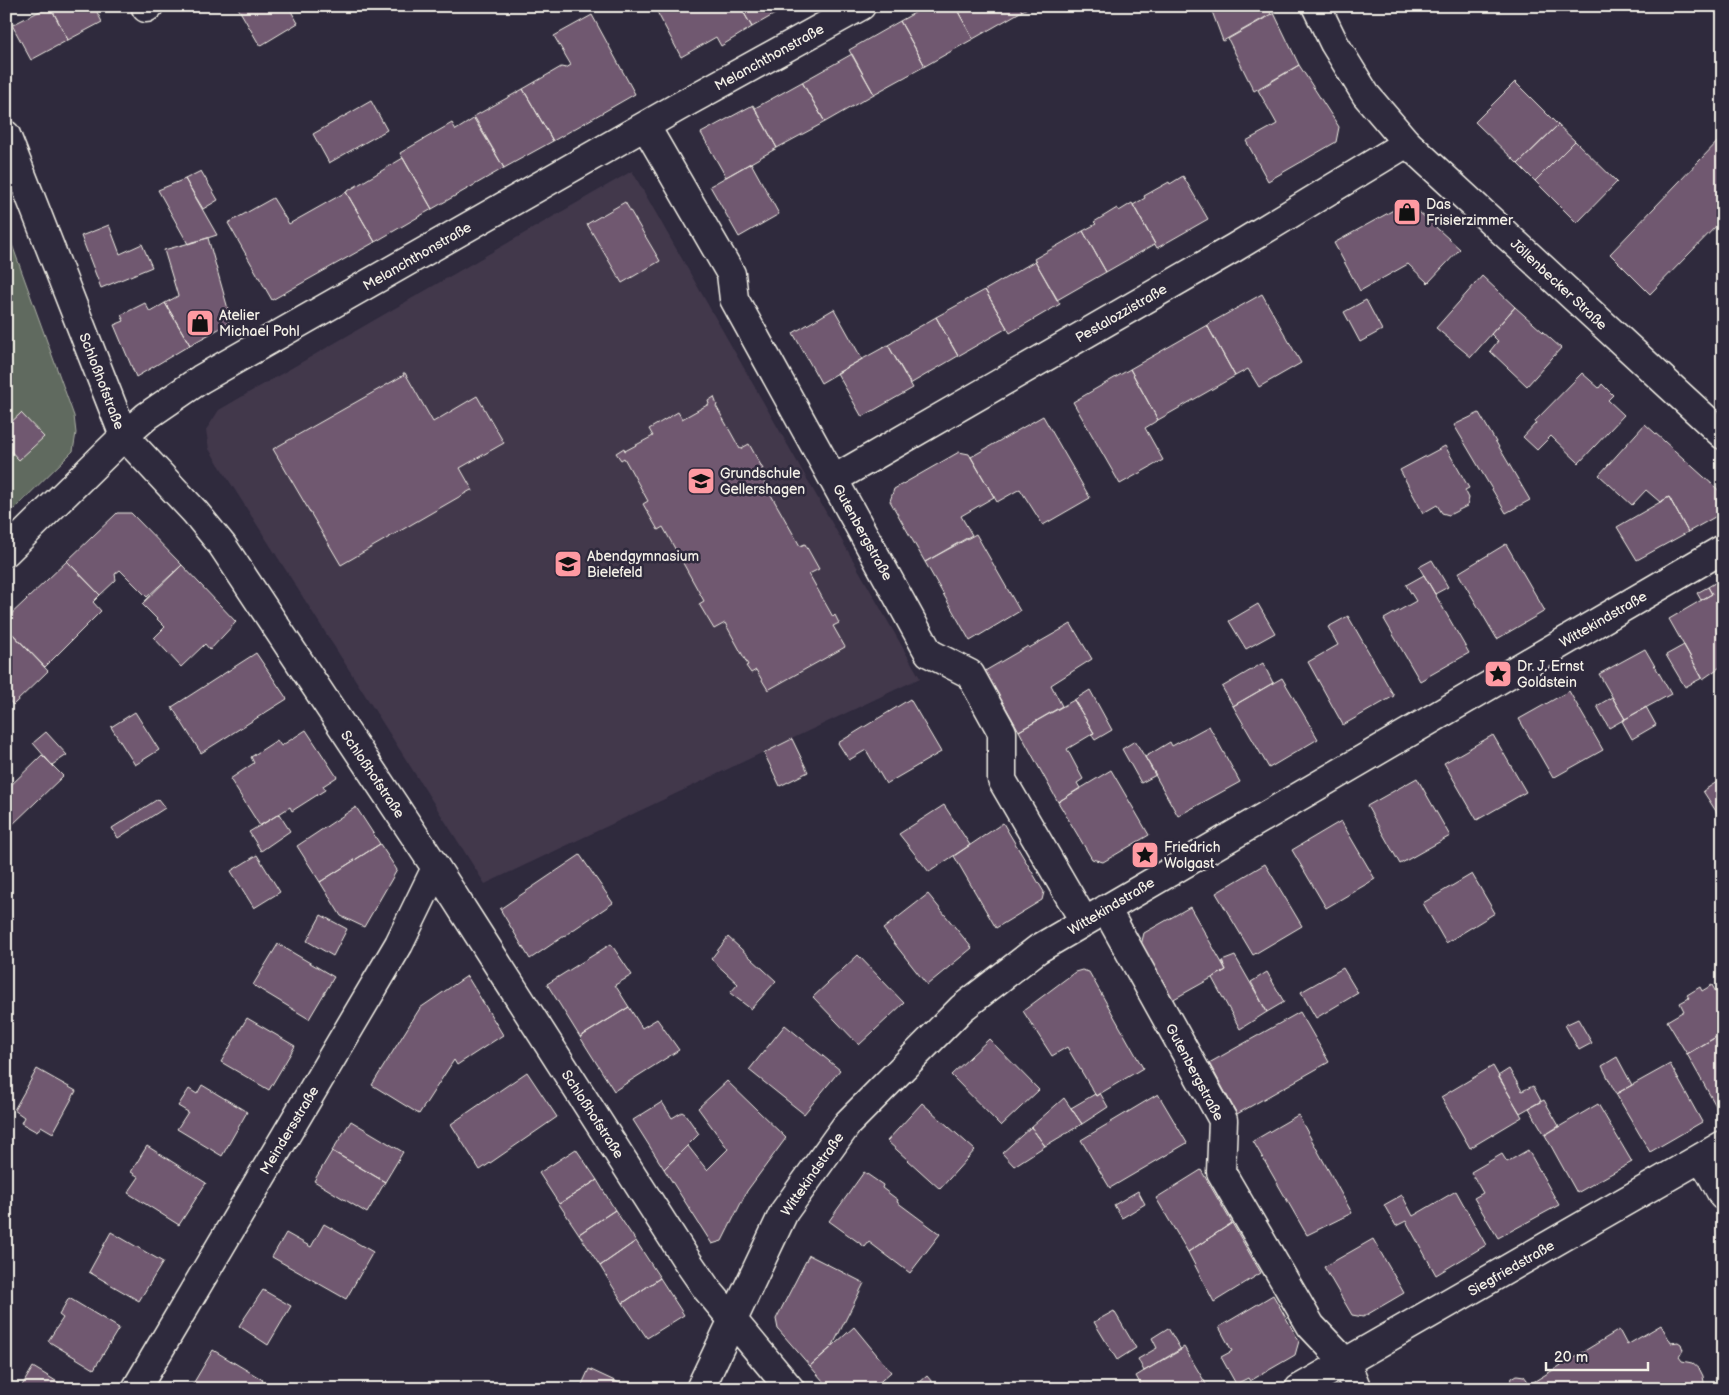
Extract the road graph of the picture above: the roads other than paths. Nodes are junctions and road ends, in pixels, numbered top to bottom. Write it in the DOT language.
graph roads {
  1 [pos="861,6"];
  2 [pos="1316,6"];
  3 [pos="646,127"];
  4 [pos="6,135"];
  5 [pos="1407,143"];
  6 [pos="1723,434"];
  7 [pos="124,436"];
  8 [pos="834,479"];
  9 [pos="1723,549"];
  10 [pos="6,552"];
  11 [pos="436,868"];
  12 [pos="1095,915"];
  13 [pos="1712,1151"];
  14 [pos="1723,1196"];
  15 [pos="733,1320"];
  16 [pos="1346,1363"];
  17 [pos="136,1389"];
  18 [pos="700,1389"];
  19 [pos="790,1389"];
  20 [pos="1299,1389"];
  21 [pos="1357,1389"];
  1 -- 3 [label="street, Melanchthonstraße"];
  2 -- 5 [label="street, Jöllenbecker Straße"];
  3 -- 7 [label="street, Melanchthonstraße"];
  3 -- 8 [label="street, Gutenbergstraße"];
  4 -- 7 [label="street, Schloßhofstraße"];
  5 -- 6 [label="street, Jöllenbecker Straße"];
  5 -- 8 [label="street, Pestalozzistraße"];
  7 -- 10 [label="street, Melanchthonstraße"];
  7 -- 11 [label="street, Schloßhofstraße"];
  8 -- 12 [label="street, Gutenbergstraße"];
  9 -- 12 [label="street, Wittekindstraße"];
  11 -- 15 [label="street, Schloßhofstraße"];
  11 -- 17 [label="street, Meindersstraße"];
  12 -- 15 [label="street, Wittekindstraße"];
  12 -- 16 [label="street, Gutenbergstraße"];
  13 -- 14 [label="street"];
  13 -- 16 [label="street, Siegfriedstraße"];
  15 -- 18 [label="street, Wittekindstraße"];
  15 -- 19 [label="street, Schloßhofstraße"];
  16 -- 20 [label="street, Siegfriedstraße"];
  16 -- 21 [label="street"];
}
